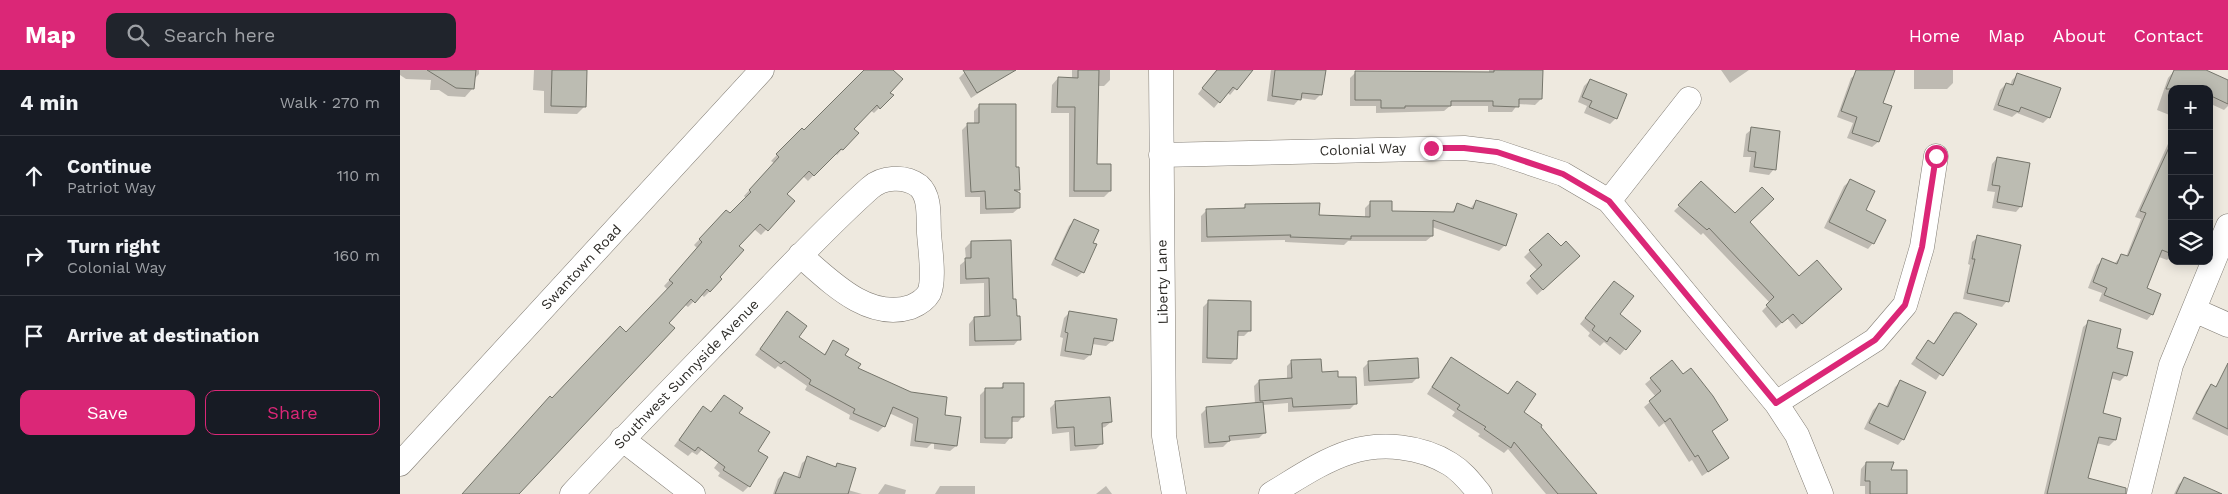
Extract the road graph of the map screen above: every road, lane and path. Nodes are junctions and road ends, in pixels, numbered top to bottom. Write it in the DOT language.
graph roads {
  1 [pos="762,70"];
  2 [pos="1161,70"];
  3 [pos="1689,99"];
  4 [pos="1161,155"];
  5 [pos="1936,156"];
  6 [pos="1609,201"];
  7 [pos="2228,226"];
  8 [pos="800,256"];
  9 [pos="2194,310"];
  10 [pos="2228,325"];
  11 [pos="1776,403"];
  12 [pos="622,440"];
  13 [pos="400,464"];
  14 [pos="572,494"];
  15 [pos="693,494"];
  16 [pos="1174,494"];
  17 [pos="1271,494"];
  18 [pos="1480,494"];
  19 [pos="1821,494"];
  20 [pos="2139,494"];
  1 -- 13 [label="street, Swantown Road"];
  2 -- 4 [label="street, Liberty Lane"];
  3 -- 6 [label="street"];
  4 -- 6 [label="street, Colonial Way"];
  4 -- 16 [label="street, Liberty Lane"];
  5 -- 11 [label="street"];
  6 -- 11 [label="street, Colonial Way"];
  7 -- 9 [label="street"];
  8 -- 8 [label="street, Southwest Sunnyside Avenue"];
  8 -- 12 [label="street, Southwest Sunnyside Avenue"];
  9 -- 10 [label="street"];
  9 -- 20 [label="street"];
  11 -- 19 [label="street, Colonial Way"];
  12 -- 14 [label="street, Southwest Sunnyside Avenue"];
  12 -- 15 [label="street"];
  17 -- 18 [label="street"];
}
